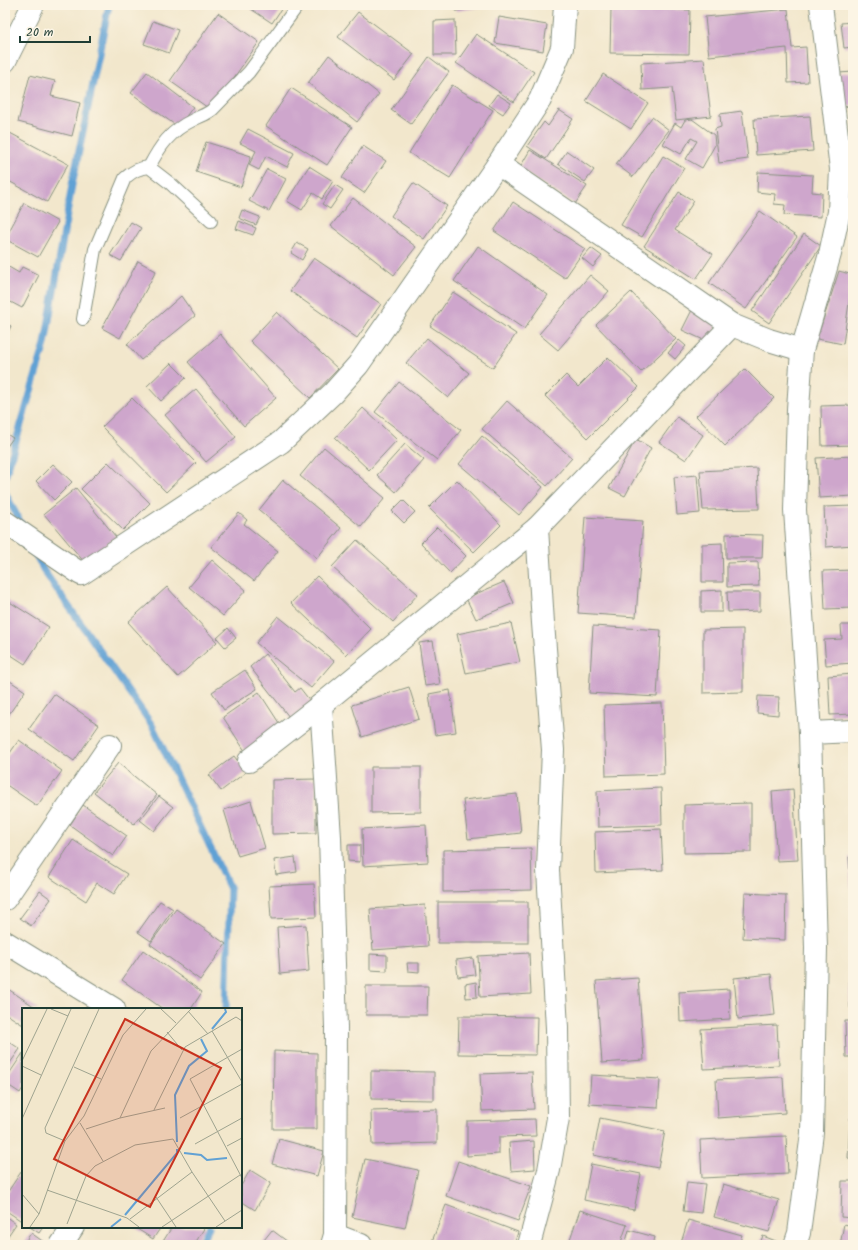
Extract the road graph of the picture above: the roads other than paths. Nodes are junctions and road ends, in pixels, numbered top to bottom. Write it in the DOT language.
graph roads {
  1 [pos="33,5"];
  2 [pos="298,5"];
  3 [pos="565,5"];
  4 [pos="821,5"];
  5 [pos="5,61"];
  6 [pos="498,164"];
  7 [pos="149,167"];
  8 [pos="847,169"];
  9 [pos="211,221"];
  10 [pos="83,319"];
  11 [pos="732,325"];
  12 [pos="802,350"];
  13 [pos="5,522"];
  14 [pos="537,528"];
  15 [pos="321,705"];
  16 [pos="853,731"];
  17 [pos="810,733"];
  18 [pos="110,745"];
  19 [pos="248,761"];
  20 [pos="5,899"];
  21 [pos="5,942"];
  22 [pos="112,1008"];
  23 [pos="72,1228"];
  24 [pos="334,1240"];
  25 [pos="61,1245"];
  26 [pos="361,1245"];
  27 [pos="529,1245"];
  28 [pos="795,1245"];
  1 -- 5 [label="street"];
  2 -- 7 [label="lane"];
  3 -- 6 [label="street"];
  4 -- 8 [label="street"];
  6 -- 11 [label="street"];
  6 -- 13 [label="street"];
  7 -- 9 [label="lane"];
  7 -- 10 [label="lane"];
  8 -- 12 [label="street"];
  11 -- 12 [label="street"];
  11 -- 14 [label="street"];
  12 -- 17 [label="street"];
  14 -- 15 [label="street"];
  14 -- 27 [label="street"];
  15 -- 19 [label="street"];
  15 -- 24 [label="street"];
  16 -- 17 [label="street"];
  17 -- 28 [label="street"];
  18 -- 20 [label="street"];
  21 -- 22 [label="street"];
  23 -- 25 [label="street"];
  24 -- 26 [label="street"];
}
